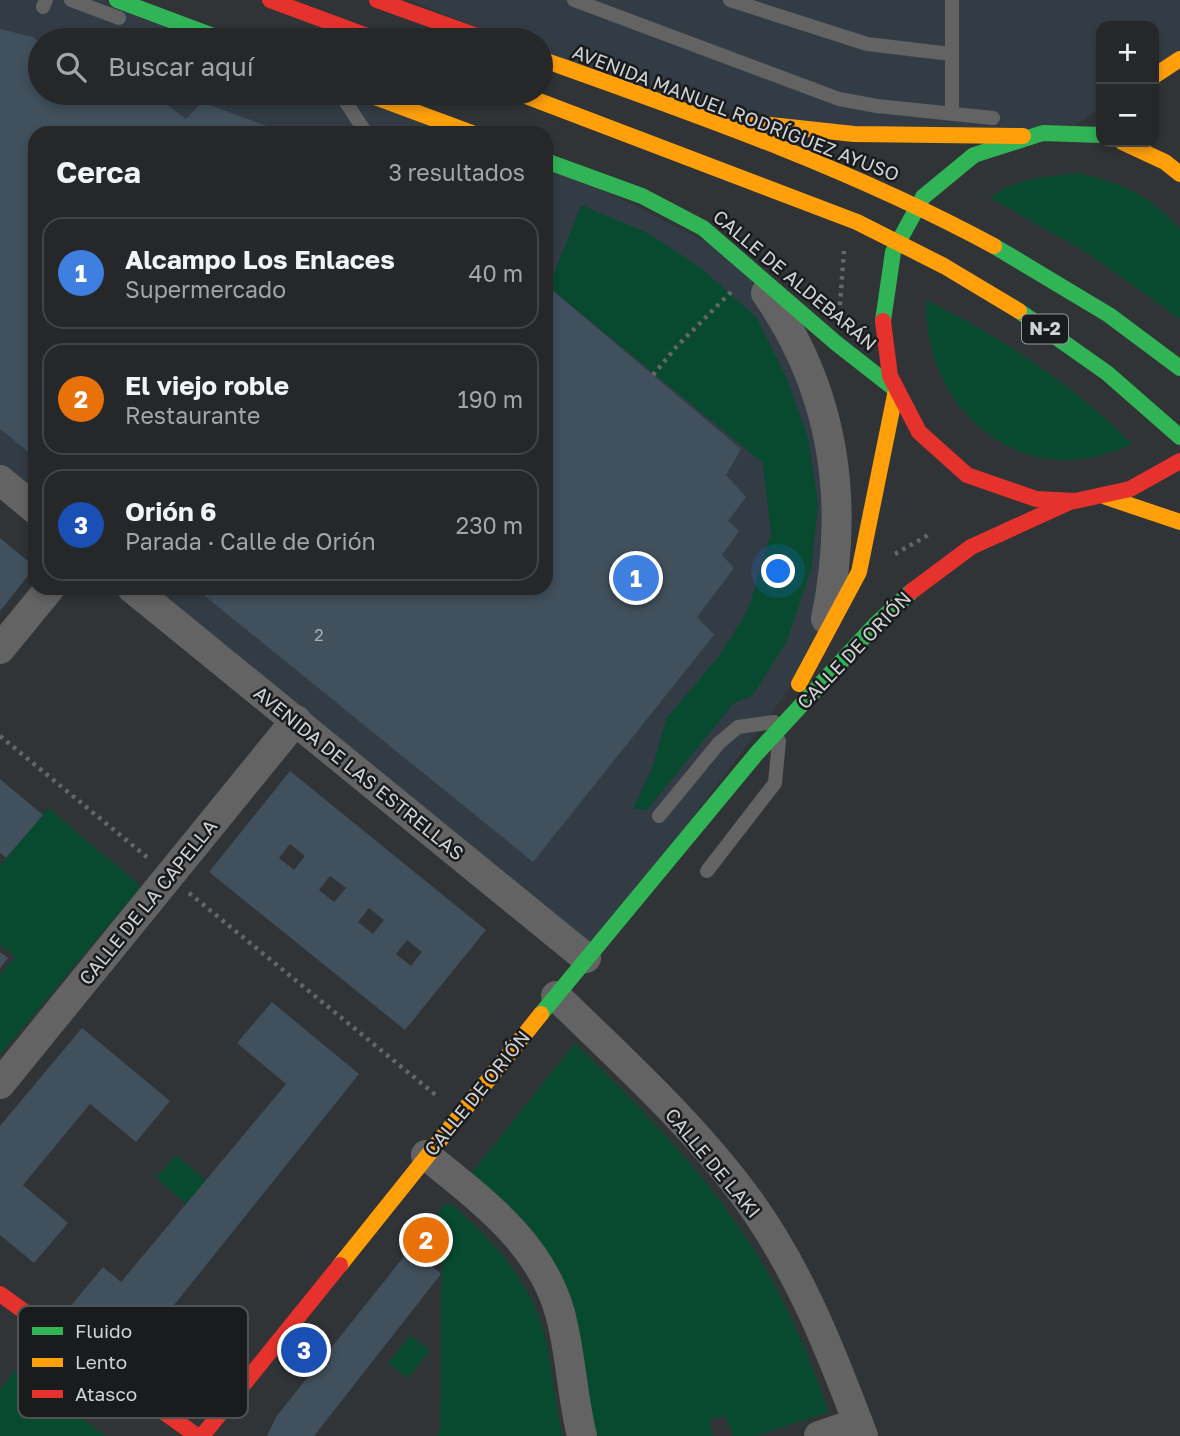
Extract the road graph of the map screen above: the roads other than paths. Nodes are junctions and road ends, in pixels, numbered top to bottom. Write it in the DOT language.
graph roads {
  1 [pos="71,0"];
  2 [pos="117,0"];
  3 [pos="270,0"];
  4 [pos="377,0"];
  5 [pos="730,0"];
  6 [pos="952,0"];
  7 [pos="577,1"];
  8 [pos="130,22"];
  9 [pos="193,28"];
  10 [pos="346,28"];
  11 [pos="455,28"];
  12 [pos="951,54"];
  13 [pos="1180,59"];
  14 [pos="553,63"];
  15 [pos="1159,73"];
  16 [pos="348,105"];
  17 [pos="397,105"];
  18 [pos="550,105"];
  19 [pos="675,107"];
  20 [pos="952,113"];
  21 [pos="1090,117"];
  22 [pos="361,126"];
  23 [pos="453,126"];
  24 [pos="1066,132"];
  25 [pos="1045,133"];
  26 [pos="1096,135"];
  27 [pos="1023,136"];
  28 [pos="1133,147"];
  29 [pos="553,164"];
  30 [pos="1180,174"];
  31 [pos="916,206"];
  32 [pos="896,241"];
  33 [pos="748,267"];
  34 [pos="1180,368"];
  35 [pos="896,390"];
  36 [pos="1180,437"];
  37 [pos="1180,461"];
  38 [pos="0,480"];
  39 [pos="1106,497"];
  40 [pos="1072,501"];
  41 [pos="28,503"];
  42 [pos="1180,522"];
  43 [pos="44,595"];
  44 [pos="141,595"];
  45 [pos="0,649"];
  46 [pos="819,650"];
  47 [pos="296,720"];
  48 [pos="777,725"];
  49 [pos="659,816"];
  50 [pos="707,871"];
  51 [pos="586,958"];
  52 [pos="556,996"];
  53 [pos="0,1084"];
  54 [pos="426,1155"];
  55 [pos="0,1294"];
  56 [pos="18,1307"];
  57 [pos="248,1375"];
  58 [pos="174,1418"];
  59 [pos="214,1418"];
  60 [pos="860,1430"];
  61 [pos="199,1436"];
  62 [pos="582,1436"];
  63 [pos="819,1436"];
  1 -- 8 [label="lane"];
  2 -- 9 [label="main road"];
  3 -- 10 [label="main road"];
  4 -- 11 [label="main road"];
  5 -- 12 [label="lane"];
  6 -- 12 [label="lane"];
  7 -- 20 [label="lane"];
  12 -- 20 [label="lane"];
  13 -- 15 [label="main road"];
  14 -- 19 [label="main road, AVENIDA MANUEL RODRÍGUEZ AYUSO / N-2"];
  16 -- 22 [label="lane"];
  17 -- 23 [label="main road"];
  18 -- 32 [label="main road, N-2"];
  19 -- 27 [label="main road"];
  19 -- 31 [label="main road, AVENIDA MANUEL RODRÍGUEZ AYUSO / N-2"];
  20 -- 25 [label="lane"];
  21 -- 24 [label="main road"];
  24 -- 25 [label="main road"];
  24 -- 26 [label="main road"];
  25 -- 27 [label="main road"];
  27 -- 31 [label="main road"];
  28 -- 30 [label="main road"];
  29 -- 33 [label="main road, CALLE DE ALDEBARÁN"];
  31 -- 32 [label="main road"];
  31 -- 34 [label="main road, AVENIDA MANUEL RODRÍGUEZ AYUSO / N-2"];
  32 -- 35 [label="main road"];
  32 -- 36 [label="main road, N-2"];
  33 -- 35 [label="main road, CALLE DE ALDEBARÁN"];
  33 -- 46 [label="street, CALLE DE ORIÓN"];
  35 -- 40 [label="main road"];
  35 -- 46 [label="main road, CALLE DE ORIÓN"];
  37 -- 39 [label="main road"];
  38 -- 41 [label="street"];
  39 -- 40 [label="main road"];
  39 -- 42 [label="main road"];
  40 -- 48 [label="main road, CALLE DE ORIÓN"];
  43 -- 45 [label="street"];
  44 -- 47 [label="street, AVENIDA DE LAS ESTRELLAS"];
  46 -- 48 [label="main road, CALLE DE ORIÓN"];
  47 -- 51 [label="street, AVENIDA DE LAS ESTRELLAS"];
  47 -- 53 [label="street, CALLE DE LA CAPELLA"];
  48 -- 49 [label="lane"];
  48 -- 50 [label="lane"];
  48 -- 51 [label="main road, CALLE DE ORIÓN"];
  51 -- 52 [label="main road, CALLE DE ORIÓN"];
  52 -- 54 [label="main road, CALLE DE ORIÓN"];
  52 -- 60 [label="street, CALLE DE LAKI"];
  54 -- 57 [label="main road, CALLE DE ORIÓN"];
  54 -- 62 [label="street"];
  55 -- 56 [label="main road"];
  58 -- 61 [label="main road"];
  59 -- 61 [label="main road, CALLE DE ORIÓN"];
  60 -- 63 [label="street"];
}
